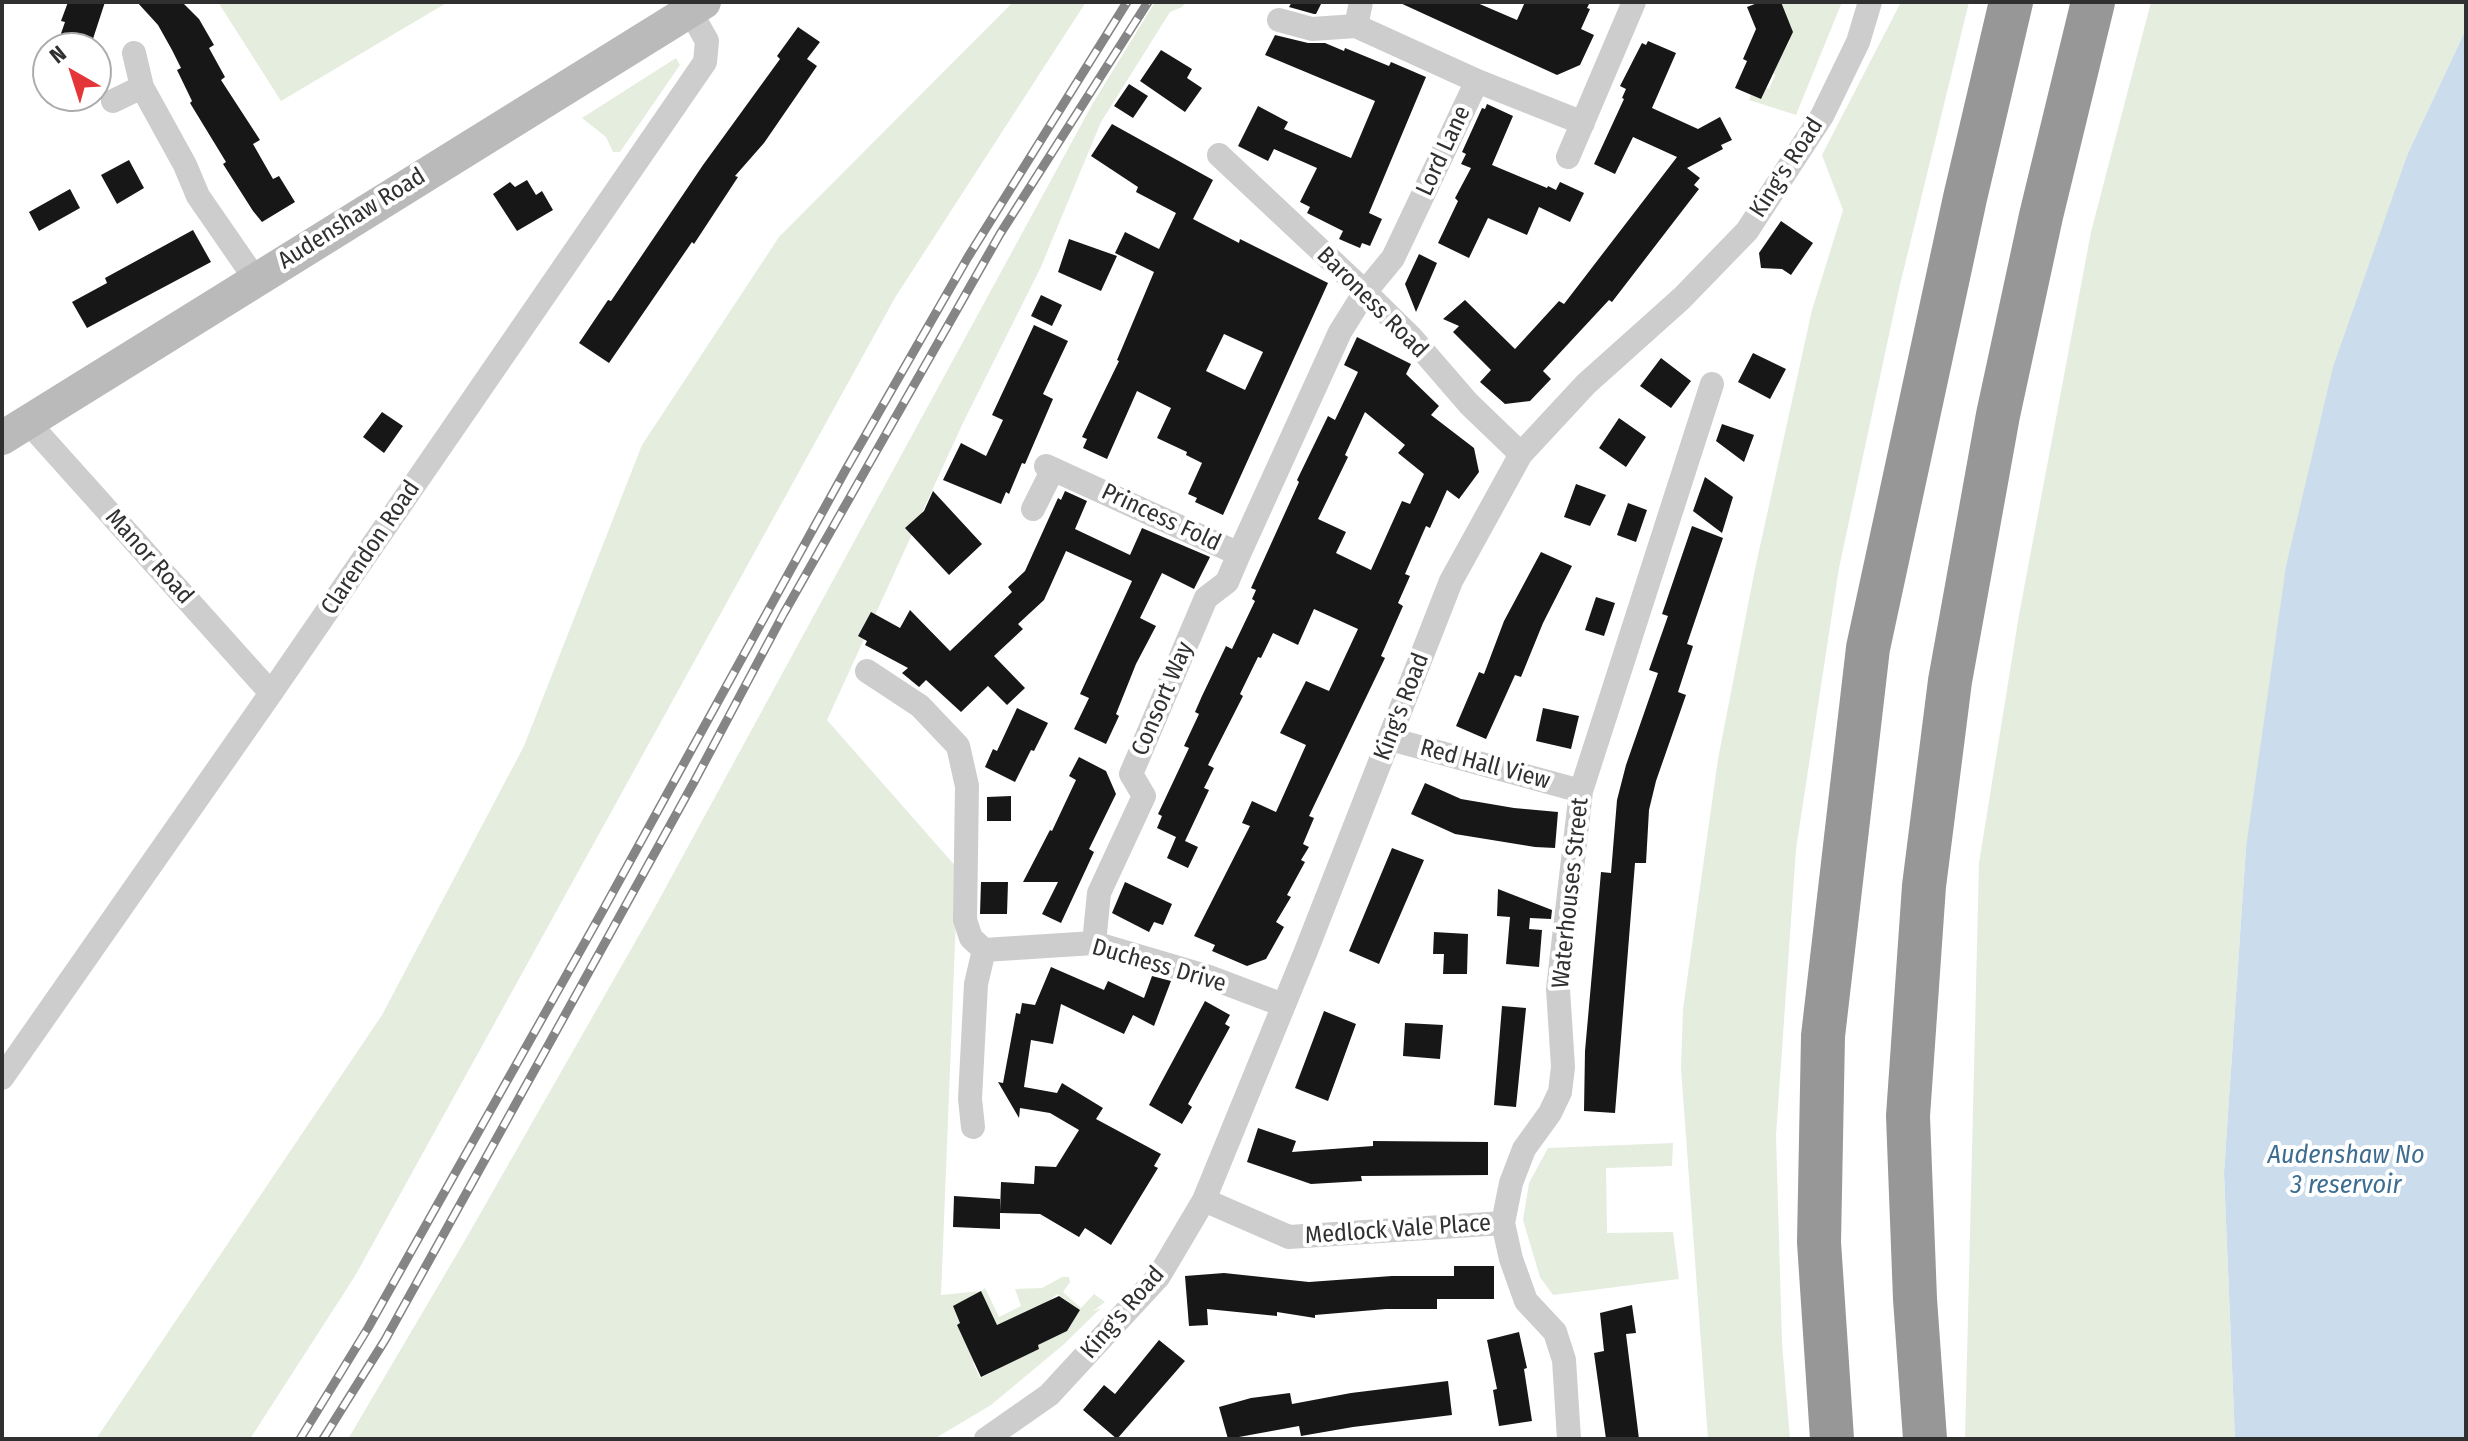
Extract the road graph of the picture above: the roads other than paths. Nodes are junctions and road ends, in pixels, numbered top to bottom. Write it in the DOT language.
graph roads {
  1 [pos="1361,2"];
  2 [pos="1634,2"];
  3 [pos="1870,2"];
  4 [pos="2011,2"];
  5 [pos="2093,2"];
  6 [pos="697,6"];
  7 [pos="1279,20"];
  8 [pos="1356,26"];
  9 [pos="134,53"];
  10 [pos="1477,81"];
  11 [pos="142,87"];
  12 [pos="113,101"];
  13 [pos="1583,123"];
  14 [pos="1219,155"];
  15 [pos="1568,157"];
  16 [pos="256,280"];
  17 [pos="1365,292"];
  18 [pos="1712,384"];
  19 [pos="14,430"];
  20 [pos="1521,454"];
  21 [pos="1033,509"];
  22 [pos="1239,554"];
  23 [pos="867,671"];
  24 [pos="271,693"];
  25 [pos="1390,739"];
  26 [pos="1581,791"];
  27 [pos="1094,943"];
  28 [pos="984,950"];
  29 [pos="1283,1005"];
  30 [pos="2,1078"];
  31 [pos="973,1127"];
  32 [pos="1204,1200"];
  33 [pos="1503,1223"];
  34 [pos="1563,1438"];
  35 [pos="986,1439"];
  36 [pos="1832,1439"];
  37 [pos="1925,1439"];
  1 -- 8 [label="street"];
  2 -- 13 [label="street"];
  3 -- 20 [label="street, King's Road"];
  4 -- 36 [label="highway"];
  5 -- 37 [label="highway"];
  6 -- 16 [label="main road, Audenshaw Road"];
  6 -- 24 [label="street, Clarendon Road"];
  7 -- 8 [label="street, Lord Lane"];
  8 -- 10 [label="street, Lord Lane"];
  9 -- 11 [label="street"];
  10 -- 13 [label="street"];
  10 -- 17 [label="street, Lord Lane"];
  11 -- 12 [label="street"];
  11 -- 16 [label="street"];
  13 -- 15 [label="street"];
  14 -- 17 [label="street, Baroness Road"];
  16 -- 19 [label="main road, Audenshaw Road"];
  17 -- 20 [label="street, Baroness Road"];
  17 -- 22 [label="street, Princess Fold"];
  18 -- 26 [label="street, Waterhouses Street"];
  19 -- 24 [label="street, Manor Road"];
  20 -- 25 [label="street, King's Road"];
  21 -- 22 [label="street, Princess Fold"];
  22 -- 27 [label="street, Consort Way"];
  23 -- 28 [label="street"];
  24 -- 30 [label="street, Clarendon Road"];
  25 -- 26 [label="street, Red Hall View"];
  25 -- 29 [label="street, King's Road"];
  26 -- 33 [label="street, Waterhouses Street"];
  27 -- 28 [label="street, Duchess Drive"];
  27 -- 29 [label="street, Duchess Drive"];
  28 -- 31 [label="street"];
  29 -- 32 [label="street, King's Road"];
  32 -- 33 [label="street, Medlock Vale Place"];
  32 -- 35 [label="street, King's Road"];
  33 -- 34 [label="street, Waterhouses Street"];
}
